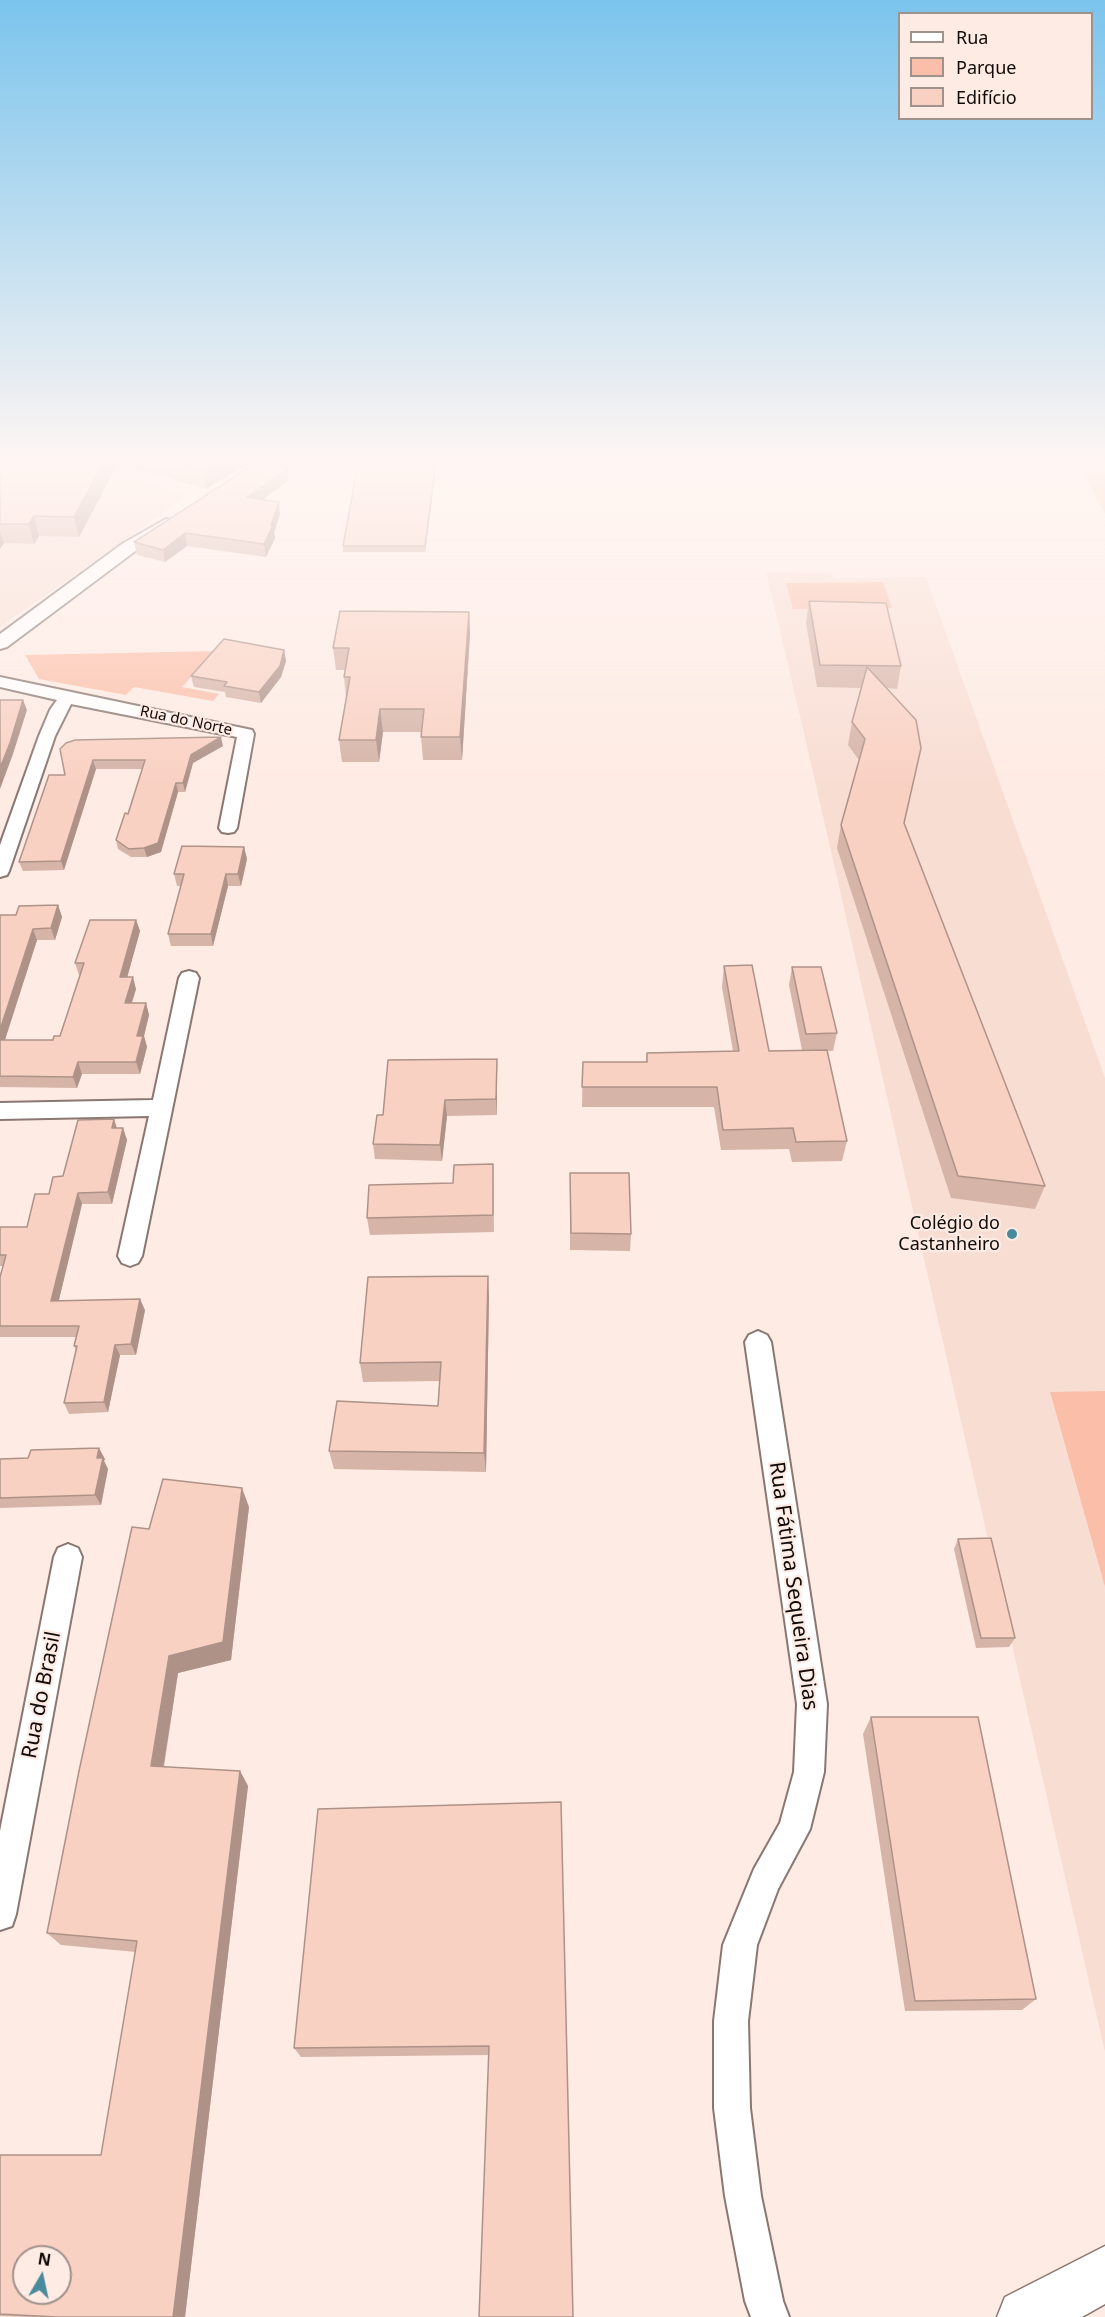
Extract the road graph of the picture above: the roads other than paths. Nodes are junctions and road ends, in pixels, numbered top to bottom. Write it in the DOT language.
graph roads {
  1 [pos="100,569"];
  2 [pos="0,643"];
  3 [pos="0,682"];
  4 [pos="67,698"];
  5 [pos="228,828"];
  6 [pos="0,871"];
  7 [pos="189,978"];
  8 [pos="162,1108"];
  9 [pos="0,1111"];
  10 [pos="130,1256"];
  11 [pos="758,1342"];
  12 [pos="68,1557"];
  13 [pos="8,1834"];
  14 [pos="0,1914"];
  15 [pos="1105,2274"];
  16 [pos="770,2317"];
  17 [pos="1025,2317"];
  1 -- 2 [label="street"];
  3 -- 4 [label="street"];
  4 -- 5 [label="street, Rua do Norte"];
  4 -- 6 [label="street"];
  7 -- 8 [label="street"];
  8 -- 9 [label="street"];
  8 -- 10 [label="street"];
  11 -- 16 [label="street, Rua Fátima Sequeira Dias"];
  12 -- 13 [label="street, Rua do Brasil"];
  13 -- 14 [label="street, Rua do Brasil"];
  15 -- 17 [label="main road"];
}
